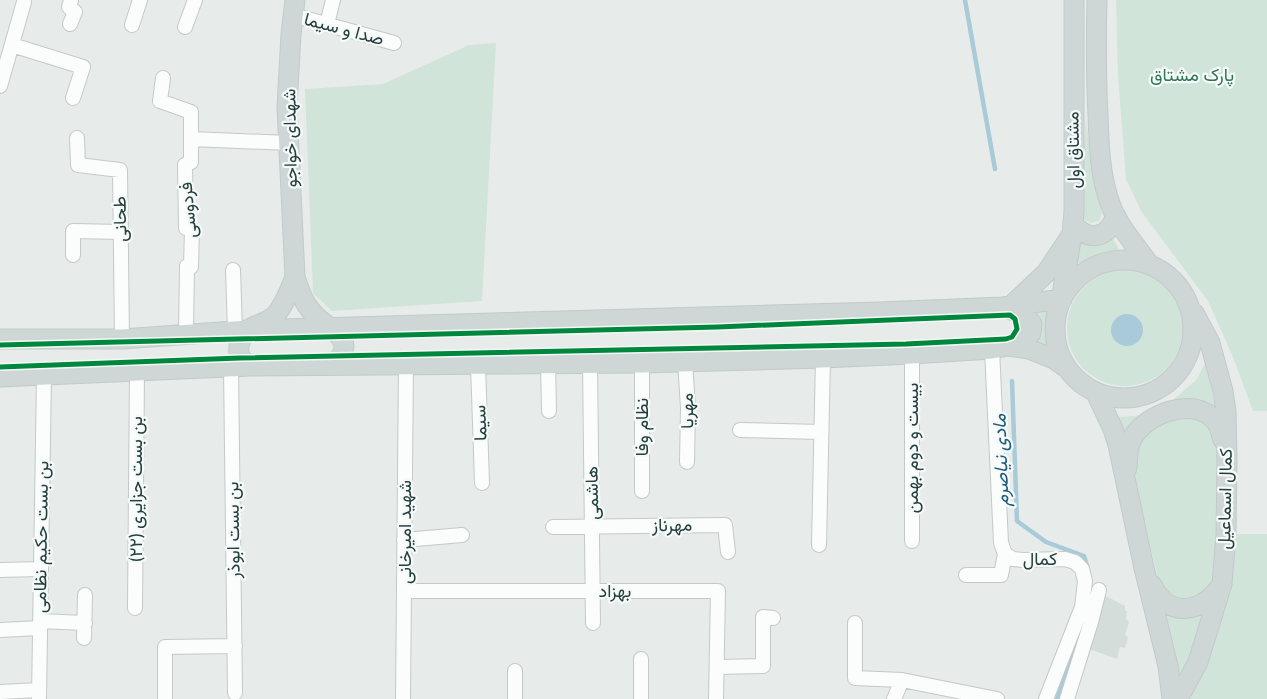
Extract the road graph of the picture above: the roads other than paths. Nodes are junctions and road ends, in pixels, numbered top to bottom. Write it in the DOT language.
graph roads {
  1 [pos="71,0"];
  2 [pos="140,0"];
  3 [pos="195,0"];
  4 [pos="333,0"];
  5 [pos="1074,0"];
  6 [pos="1097,0"];
  7 [pos="24,2"];
  8 [pos="294,8"];
  9 [pos="70,24"];
  10 [pos="327,24"];
  11 [pos="132,25"];
  12 [pos="185,27"];
  13 [pos="394,43"];
  14 [pos="12,45"];
  15 [pos="163,78"];
  16 [pos="0,86"];
  17 [pos="73,98"];
  18 [pos="78,138"];
  19 [pos="191,139"];
  20 [pos="289,143"];
  21 [pos="1116,216"];
  22 [pos="1073,229"];
  23 [pos="121,232"];
  24 [pos="73,255"];
  25 [pos="1149,264"];
  26 [pos="233,270"];
  27 [pos="294,277"];
  28 [pos="1186,298"];
  29 [pos="1062,299"];
  30 [pos="1007,307"];
  31 [pos="333,329"];
  32 [pos="241,330"];
  33 [pos="186,333"];
  34 [pos="122,338"];
  35 [pos="0,339"];
  36 [pos="1000,347"];
  37 [pos="912,354"];
  38 [pos="823,358"];
  39 [pos="685,361"];
  40 [pos="590,362"];
  41 [pos="548,363"];
  42 [pos="642,363"];
  43 [pos="406,364"];
  44 [pos="478,364"];
  45 [pos="333,365"];
  46 [pos="240,367"];
  47 [pos="1067,368"];
  48 [pos="137,371"];
  49 [pos="44,375"];
  50 [pos="0,377"];
  51 [pos="1096,393"];
  52 [pos="549,411"];
  53 [pos="740,430"];
  54 [pos="821,432"];
  55 [pos="1227,461"];
  56 [pos="688,462"];
  57 [pos="482,483"];
  58 [pos="1127,485"];
  59 [pos="642,491"];
  60 [pos="592,526"];
  61 [pos="553,527"];
  62 [pos="462,535"];
  63 [pos="404,540"];
  64 [pos="912,541"];
  65 [pos="819,544"];
  66 [pos="728,552"];
  67 [pos="1005,554"];
  68 [pos="1144,568"];
  69 [pos="41,569"];
  70 [pos="0,570"];
  71 [pos="966,575"];
  72 [pos="1222,584"];
  73 [pos="1099,590"];
  74 [pos="404,591"];
  75 [pos="594,591"];
  76 [pos="85,595"];
  77 [pos="135,608"];
  78 [pos="773,618"];
  79 [pos="85,623"];
  80 [pos="593,623"];
  81 [pos="855,623"];
  82 [pos="40,625"];
  83 [pos="0,630"];
  84 [pos="84,638"];
  85 [pos="235,646"];
  86 [pos="641,659"];
  87 [pos="716,667"];
  88 [pos="515,671"];
  89 [pos="902,680"];
  90 [pos="0,692"];
  91 [pos="235,693"];
  92 [pos="39,694"];
  93 [pos="165,699"];
  94 [pos="403,699"];
  95 [pos="515,699"];
  96 [pos="642,699"];
  97 [pos="716,699"];
  98 [pos="894,699"];
  99 [pos="997,699"];
  100 [pos="1046,699"];
  101 [pos="1066,699"];
  102 [pos="1172,699"];
  103 [pos="1178,699"];
  1 -- 9 [label="street"];
  2 -- 11 [label="street"];
  3 -- 12 [label="street"];
  4 -- 10 [label="street"];
  5 -- 22 [label="main road, مشتاق اول"];
  6 -- 21 [label="main road, مشتاق اول"];
  7 -- 14 [label="street"];
  8 -- 10 [label="street, صدا و سیما"];
  8 -- 20 [label="main road, شهدای خواجو"];
  10 -- 13 [label="street, صدا و سیما"];
  14 -- 16 [label="street"];
  14 -- 17 [label="street"];
  15 -- 19 [label="street, فردوسی"];
  18 -- 23 [label="street, طحانی"];
  19 -- 20 [label="street"];
  19 -- 33 [label="street, فردوسی"];
  20 -- 27 [label="main road, شهدای خواجو"];
  21 -- 22 [label="main road"];
  21 -- 25 [label="main road, مشتاق اول"];
  22 -- 29 [label="main road, مشتاق اول"];
  22 -- 30 [label="main road"];
  23 -- 24 [label="street"];
  23 -- 34 [label="street, طحانی"];
  25 -- 28 [label="main road"];
  25 -- 29 [label="main road"];
  26 -- 32 [label="street"];
  27 -- 31 [label="main road"];
  27 -- 32 [label="main road"];
  28 -- 51 [label="main road"];
  28 -- 55 [label="main road, کمال اسماعیل"];
  29 -- 30 [label="main road"];
  29 -- 47 [label="main road"];
  30 -- 31 [label="main road"];
  30 -- 36 [label="main road"];
  31 -- 32 [label="main road"];
  31 -- 45 [label="main road"];
  32 -- 33 [label="main road"];
  32 -- 46 [label="main road"];
  33 -- 34 [label="main road"];
  34 -- 35 [label="main road"];
  36 -- 37 [label="main road"];
  36 -- 47 [label="main road"];
  36 -- 67 [label="street, کمال"];
  37 -- 38 [label="main road"];
  37 -- 64 [label="street, بیست و دوم بهمن"];
  38 -- 39 [label="main road"];
  38 -- 54 [label="street"];
  39 -- 42 [label="main road"];
  39 -- 56 [label="street, مهریا"];
  40 -- 41 [label="main road"];
  40 -- 42 [label="main road"];
  40 -- 60 [label="street, هاشمی"];
  41 -- 44 [label="main road"];
  41 -- 52 [label="street"];
  42 -- 59 [label="street, نظام وفا"];
  43 -- 44 [label="main road"];
  43 -- 45 [label="main road"];
  43 -- 63 [label="street, شهید امیرخانی"];
  44 -- 57 [label="street, سیما"];
  45 -- 46 [label="main road"];
  46 -- 48 [label="main road"];
  46 -- 85 [label="street, بن بست ابوذر"];
  47 -- 51 [label="main road"];
  48 -- 49 [label="main road"];
  48 -- 77 [label="street, بن بست جزایری (۲۲)"];
  49 -- 50 [label="main road"];
  49 -- 69 [label="street, بن بست حکیم نظامی"];
  51 -- 58 [label="main road"];
  53 -- 54 [label="street"];
  54 -- 65 [label="street"];
  55 -- 58 [label="main road"];
  55 -- 72 [label="main road, کمال اسماعیل"];
  58 -- 68 [label="main road"];
  60 -- 61 [label="street"];
  60 -- 66 [label="street, مهرناز"];
  60 -- 75 [label="street, هاشمی"];
  62 -- 63 [label="street"];
  63 -- 74 [label="street, شهید امیرخانی"];
  67 -- 71 [label="street"];
  67 -- 100 [label="street, کمال"];
  68 -- 72 [label="main road"];
  68 -- 102 [label="main road"];
  69 -- 70 [label="street"];
  69 -- 82 [label="street, بن بست حکیم نظامی"];
  72 -- 103 [label="main road, کمال اسماعیل"];
  73 -- 101 [label="street"];
  74 -- 75 [label="street, بهزاد"];
  74 -- 94 [label="street, شهید امیرخانی"];
  75 -- 80 [label="street, هاشمی"];
  75 -- 87 [label="street, بهزاد"];
  76 -- 79 [label="street"];
  78 -- 87 [label="street"];
  79 -- 82 [label="street"];
  79 -- 84 [label="street"];
  81 -- 89 [label="street"];
  82 -- 83 [label="street"];
  82 -- 92 [label="street, بن بست حکیم نظامی"];
  85 -- 91 [label="street, بن بست ابوذر"];
  85 -- 93 [label="street"];
  86 -- 96 [label="street"];
  87 -- 97 [label="street, بهزاد"];
  88 -- 95 [label="street"];
  89 -- 98 [label="street"];
  89 -- 99 [label="street"];
  90 -- 92 [label="street"];
}
